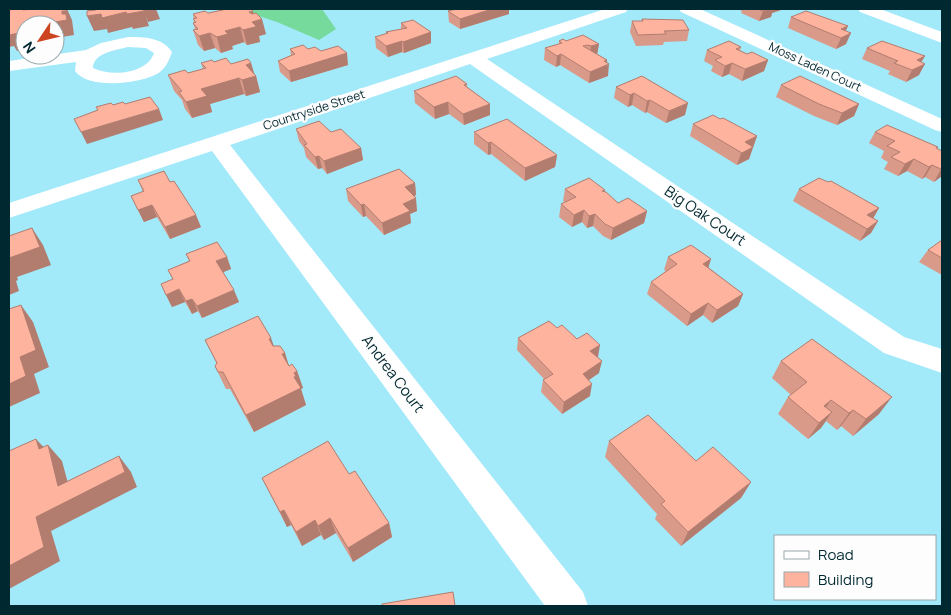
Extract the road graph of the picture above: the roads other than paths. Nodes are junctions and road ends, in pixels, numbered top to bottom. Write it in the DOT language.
graph roads {
  1 [pos="620,9"];
  2 [pos="687,9"];
  3 [pos="866,9"];
  4 [pos="942,38"];
  5 [pos="92,54"];
  6 [pos="473,58"];
  7 [pos="9,66"];
  8 [pos="942,126"];
  9 [pos="217,142"];
  10 [pos="9,211"];
  11 [pos="942,361"];
  12 [pos="569,606"];
  1 -- 6 [label="street, Countryside Street"];
  2 -- 8 [label="street, Moss Laden Court"];
  3 -- 4 [label="street"];
  5 -- 7 [label="street"];
  6 -- 9 [label="street, Countryside Street"];
  6 -- 11 [label="street, Big Oak Court"];
  9 -- 10 [label="street, Countryside Street"];
  9 -- 12 [label="street, Andrea Court"];
}
